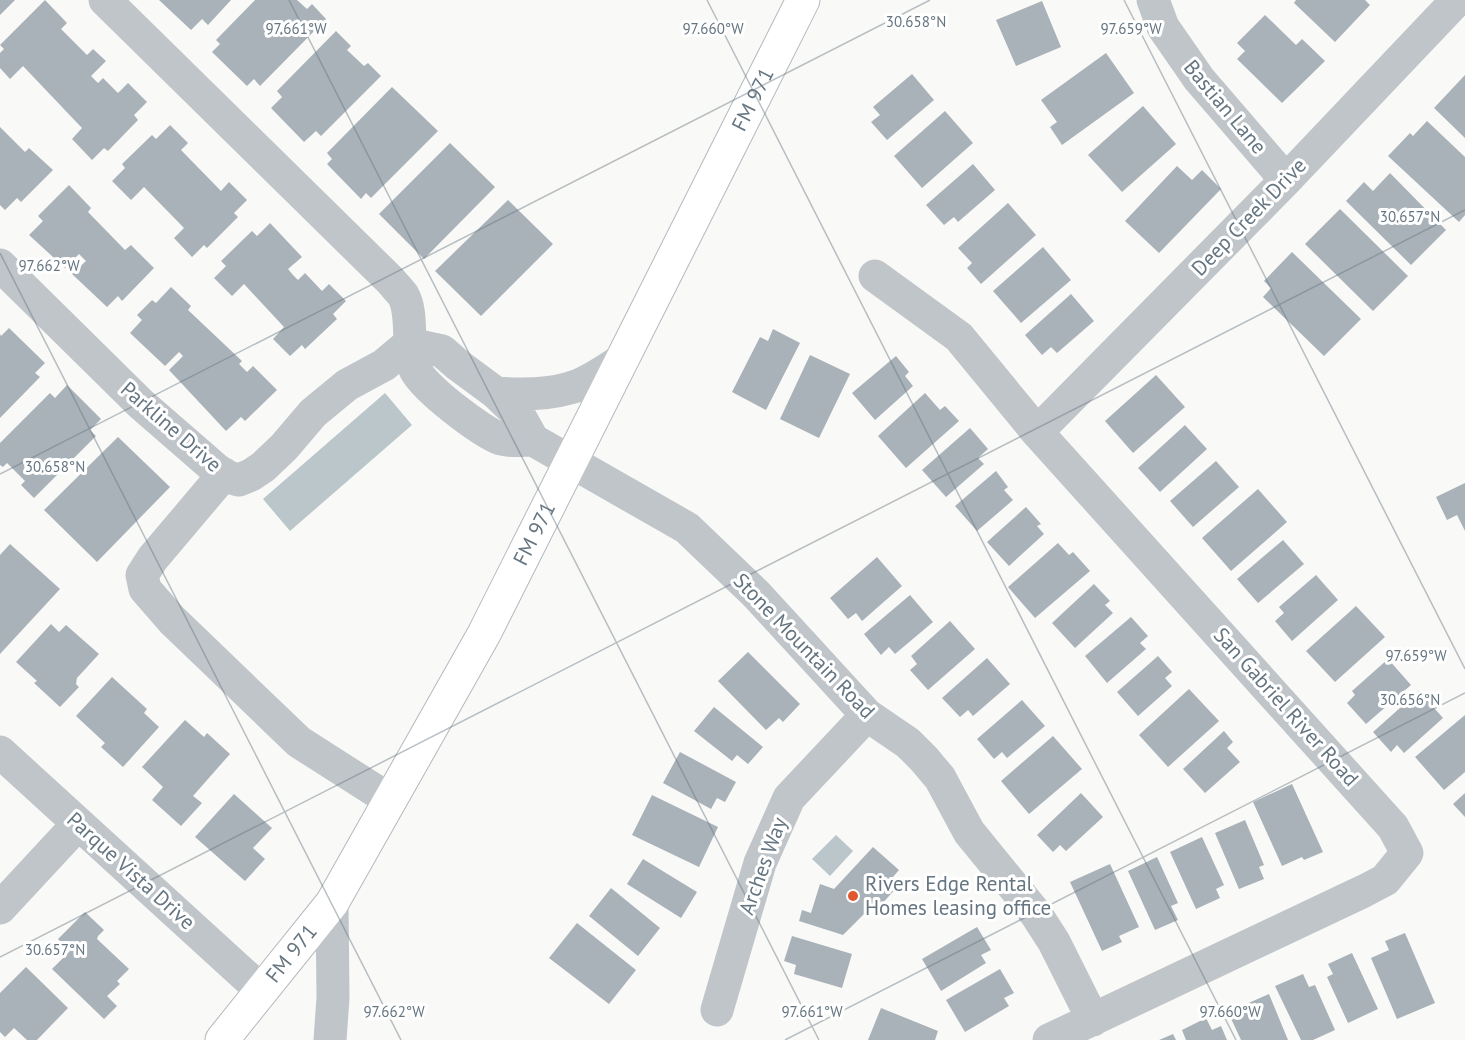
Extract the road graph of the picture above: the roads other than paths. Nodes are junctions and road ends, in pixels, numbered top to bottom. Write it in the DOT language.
graph roads {
  1 [pos="105,0"];
  2 [pos="803,0"];
  3 [pos="1153,0"];
  4 [pos="1457,0"];
  5 [pos="1286,180"];
  6 [pos="0,265"];
  7 [pos="875,276"];
  8 [pos="409,344"];
  9 [pos="623,359"];
  10 [pos="496,393"];
  11 [pos="1037,432"];
  12 [pos="533,440"];
  13 [pos="572,462"];
  14 [pos="224,474"];
  15 [pos="867,715"];
  16 [pos="0,752"];
  17 [pos="390,800"];
  18 [pos="78,824"];
  19 [pos="332,903"];
  20 [pos="0,908"];
  21 [pos="262,991"];
  22 [pos="717,1010"];
  23 [pos="1093,1020"];
  24 [pos="222,1040"];
  25 [pos="330,1040"];
  26 [pos="1049,1040"];
  1 -- 8 [label="street"];
  2 -- 9 [label="main road, FM 971 / FM 971"];
  3 -- 5 [label="street, Bastian Lane"];
  4 -- 5 [label="street, Deep Creek Drive"];
  5 -- 11 [label="street, Deep Creek Drive"];
  6 -- 14 [label="street, Parkline Drive"];
  7 -- 11 [label="street, San Gabriel River Road"];
  8 -- 10 [label="street"];
  8 -- 12 [label="street"];
  8 -- 14 [label="street, Parkline Drive"];
  9 -- 10 [label="street"];
  9 -- 13 [label="main road, FM 971 / FM 971"];
  10 -- 12 [label="street"];
  11 -- 23 [label="street, San Gabriel River Road"];
  12 -- 13 [label="street"];
  13 -- 15 [label="street, Stone Mountain Road"];
  13 -- 17 [label="main road, FM 971 / FM 971"];
  14 -- 17 [label="street"];
  15 -- 22 [label="street, Arches Way"];
  15 -- 23 [label="street, Stone Mountain Road"];
  16 -- 18 [label="street, Parque Vista Drive"];
  17 -- 19 [label="main road, FM 971 / FM 971"];
  18 -- 20 [label="street"];
  18 -- 21 [label="street, Parque Vista Drive"];
  19 -- 21 [label="main road, FM 971 / FM 971"];
  19 -- 25 [label="street"];
  21 -- 24 [label="main road, FM 971 / FM 971"];
  23 -- 26 [label="street, San Gabriel River Road"];
}
